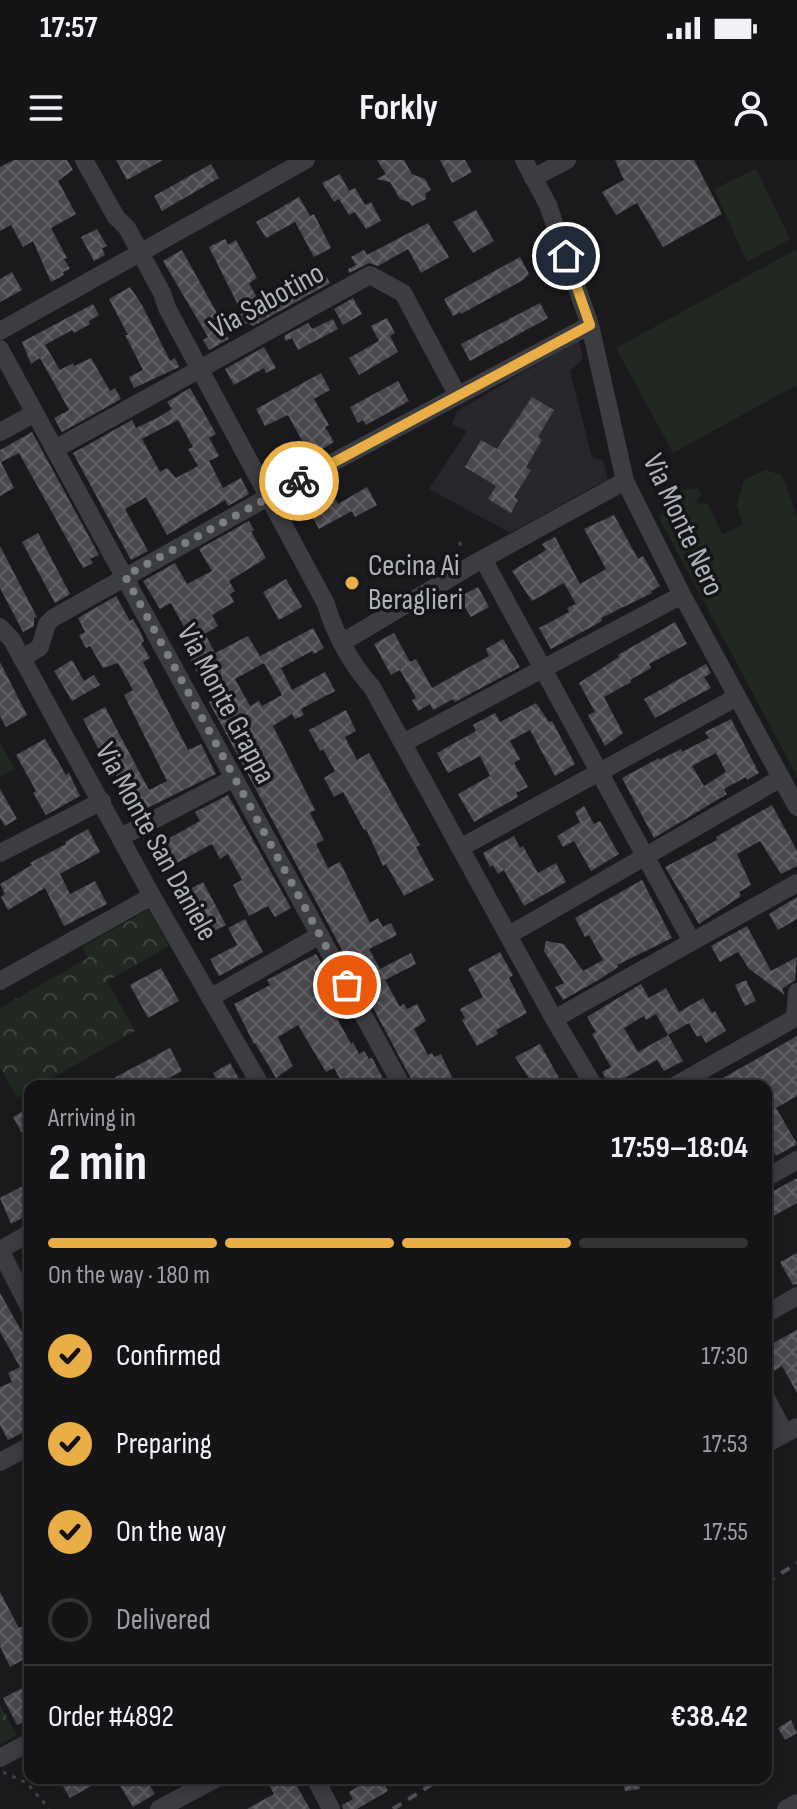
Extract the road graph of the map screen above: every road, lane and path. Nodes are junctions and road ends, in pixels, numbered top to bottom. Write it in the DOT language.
graph roads {
  1 [pos="84,160"];
  2 [pos="306,160"];
  3 [pos="524,160"];
  4 [pos="560,162"];
  5 [pos="533,178"];
  6 [pos="136,255"];
  7 [pos="590,325"];
  8 [pos="0,331"];
  9 [pos="0,349"];
  10 [pos="201,370"];
  11 [pos="458,396"];
  12 [pos="35,413"];
  13 [pos="0,432"];
  14 [pos="55,449"];
  15 [pos="625,481"];
  16 [pos="268,497"];
  17 [pos="483,559"];
  18 [pos="125,576"];
  19 [pos="682,595"];
  20 [pos="4,638"];
  21 [pos="347,639"];
  22 [pos="22,659"];
  23 [pos="543,669"];
  24 [pos="737,697"];
  25 [pos="403,743"];
  26 [pos="598,772"];
  27 [pos="234,778"];
  28 [pos="781,778"];
  29 [pos="102,801"];
  30 [pos="797,807"];
  31 [pos="121,837"];
  32 [pos="460,848"];
  33 [pos="0,853"];
  34 [pos="645,858"];
  35 [pos="797,883"];
  36 [pos="152,896"];
  37 [pos="320,935"];
  38 [pos="509,935"];
  39 [pos="692,942"];
  40 [pos="0,981"];
  41 [pos="797,992"];
  42 [pos="210,998"];
  43 [pos="796,1017"];
  44 [pos="554,1019"];
  45 [pos="258,1080"];
  46 [pos="399,1080"];
  47 [pos="590,1080"];
  48 [pos="685,1080"];
  49 [pos="797,1160"];
  50 [pos="772,1175"];
  51 [pos="24,1236"];
  52 [pos="0,1250"];
  53 [pos="797,1296"];
  54 [pos="24,1297"];
  55 [pos="772,1311"];
  56 [pos="772,1406"];
  57 [pos="791,1430"];
  58 [pos="772,1441"];
  59 [pos="24,1450"];
  60 [pos="0,1462"];
  61 [pos="24,1745"];
  62 [pos="0,1758"];
  63 [pos="0,1771"];
  64 [pos="24,1782"];
  65 [pos="28,1784"];
  66 [pos="206,1784"];
  67 [pos="318,1784"];
  68 [pos="797,1803"];
  69 [pos="49,1809"];
  70 [pos="159,1809"];
  71 [pos="331,1809"];
  72 [pos="786,1809"];
  1 -- 6 [label="street"];
  2 -- 6 [label="street"];
  3 -- 5 [label="street, Via Monte Nero"];
  4 -- 5 [label="street"];
  5 -- 7 [label="street, Via Monte Nero"];
  6 -- 8 [label="street"];
  6 -- 10 [label="street"];
  7 -- 11 [label="street"];
  7 -- 15 [label="street, Via Monte Nero"];
  9 -- 12 [label="street, Via Monte Grappa"];
  10 -- 11 [label="street, Via Sabotino"];
  10 -- 14 [label="street, Via Sabotino"];
  10 -- 16 [label="street"];
  11 -- 16 [label="street"];
  12 -- 13 [label="street"];
  12 -- 14 [label="street, Via Monte Grappa"];
  14 -- 18 [label="street, Via Monte Grappa"];
  15 -- 17 [label="street"];
  15 -- 19 [label="street, Via Monte Nero"];
  16 -- 18 [label="street"];
  16 -- 21 [label="street"];
  17 -- 21 [label="street"];
  17 -- 23 [label="street"];
  18 -- 22 [label="street"];
  18 -- 27 [label="street, Via Monte Grappa"];
  19 -- 23 [label="street"];
  19 -- 24 [label="street, Via Monte Nero"];
  20 -- 22 [label="street, Via Monte San Daniele"];
  21 -- 25 [label="street"];
  22 -- 29 [label="street, Via Monte San Daniele"];
  23 -- 25 [label="street"];
  23 -- 26 [label="street"];
  24 -- 26 [label="street"];
  24 -- 28 [label="street, Via Monte Nero"];
  25 -- 32 [label="street"];
  26 -- 32 [label="street"];
  26 -- 34 [label="street"];
  27 -- 31 [label="street"];
  27 -- 37 [label="street, Via Monte Grappa"];
  28 -- 30 [label="street, Via Monte Nero"];
  28 -- 34 [label="street"];
  29 -- 31 [label="street, Via Monte San Daniele"];
  29 -- 33 [label="street"];
  31 -- 36 [label="street, Via Monte San Daniele"];
  32 -- 38 [label="street"];
  34 -- 38 [label="street"];
  34 -- 39 [label="street"];
  35 -- 39 [label="street"];
  36 -- 40 [label="street"];
  36 -- 42 [label="street, Via Monte San Daniele"];
  37 -- 42 [label="street"];
  37 -- 46 [label="street, Via Monte Grappa"];
  38 -- 44 [label="street"];
  39 -- 44 [label="street"];
  41 -- 43 [label="street"];
  42 -- 45 [label="street, Via Monte San Daniele"];
  43 -- 48 [label="street"];
  44 -- 47 [label="street"];
  49 -- 50 [label="street"];
  51 -- 52 [label="street"];
  52 -- 54 [label="street"];
  53 -- 55 [label="street"];
  56 -- 57 [label="street"];
  57 -- 58 [label="street"];
  59 -- 60 [label="street"];
  61 -- 62 [label="street"];
  63 -- 64 [label="path"];
  65 -- 69 [label="path"];
  66 -- 70 [label="street"];
  67 -- 71 [label="street"];
  68 -- 72 [label="street"];
}
